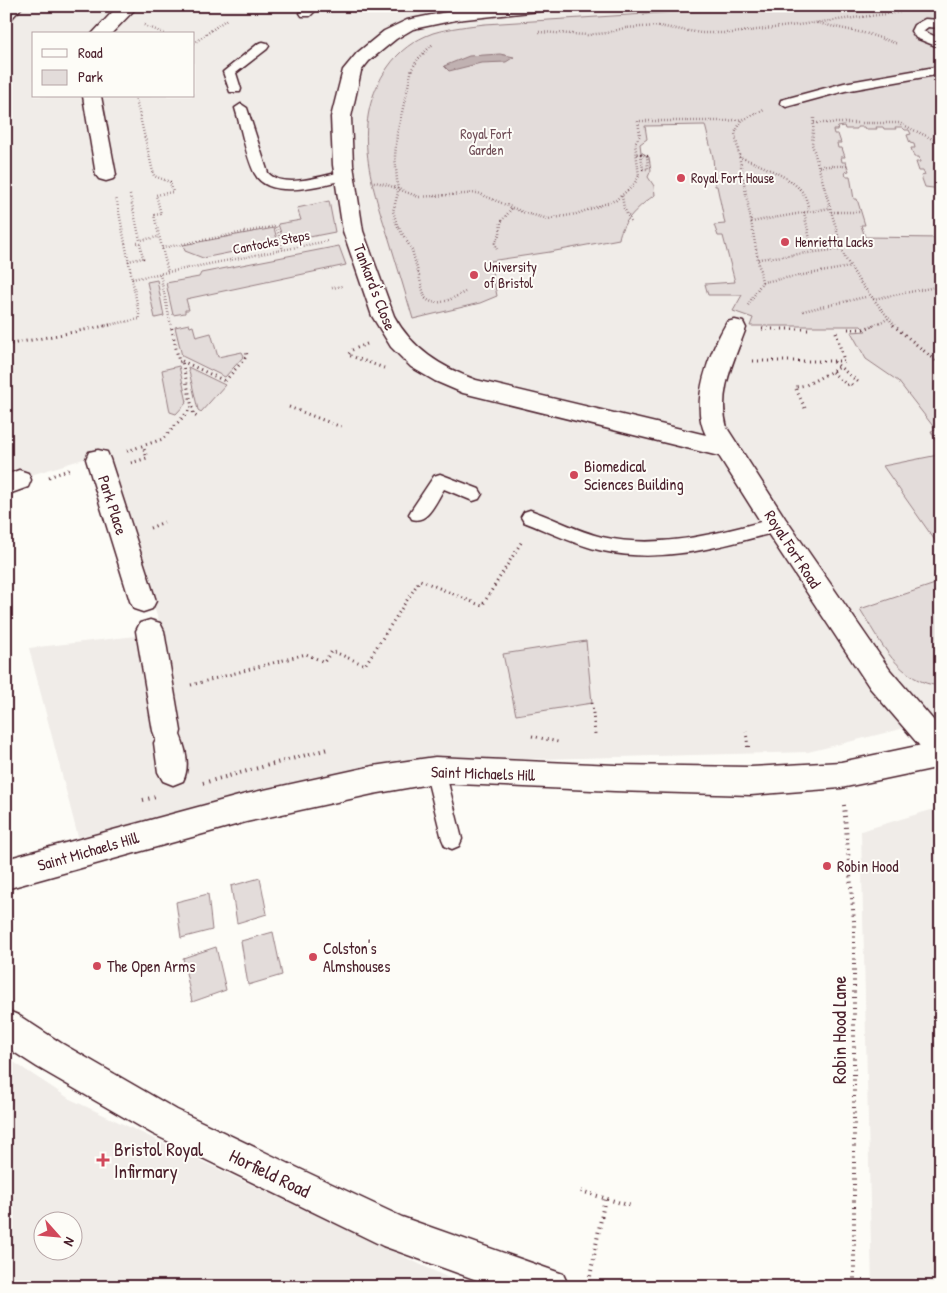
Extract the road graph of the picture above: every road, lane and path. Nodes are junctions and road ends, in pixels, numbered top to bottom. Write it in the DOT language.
graph roads {
  1 [pos="14,6"];
  2 [pos="129,6"];
  3 [pos="532,7"];
  4 [pos="6,14"];
  5 [pos="227,19"];
  6 [pos="813,22"];
  7 [pos="142,24"];
  8 [pos="941,24"];
  9 [pos="102,32"];
  10 [pos="161,32"];
  11 [pos="535,32"];
  12 [pos="195,42"];
  13 [pos="438,42"];
  14 [pos="941,44"];
  15 [pos="262,46"];
  16 [pos="938,71"];
  17 [pos="235,89"];
  18 [pos="92,98"];
  19 [pos="135,98"];
  20 [pos="804,98"];
  21 [pos="786,103"];
  22 [pos="241,108"];
  23 [pos="743,119"];
  24 [pos="814,122"];
  25 [pos="941,143"];
  26 [pos="636,154"];
  27 [pos="641,154"];
  28 [pos="738,157"];
  29 [pos="819,166"];
  30 [pos="847,166"];
  31 [pos="106,174"];
  32 [pos="345,176"];
  33 [pos="376,182"];
  34 [pos="398,190"];
  35 [pos="130,195"];
  36 [pos="116,196"];
  37 [pos="622,196"];
  38 [pos="512,208"];
  39 [pos="830,208"];
  40 [pos="809,211"];
  41 [pos="804,212"];
  42 [pos="831,212"];
  43 [pos="861,212"];
  44 [pos="631,222"];
  45 [pos="751,222"];
  46 [pos="160,237"];
  47 [pos="328,241"];
  48 [pos="136,243"];
  49 [pos="162,248"];
  50 [pos="497,249"];
  51 [pos="841,249"];
  52 [pos="283,250"];
  53 [pos="813,252"];
  54 [pos="758,259"];
  55 [pos="128,261"];
  56 [pos="850,267"];
  57 [pos="168,272"];
  58 [pos="160,274"];
  59 [pos="132,279"];
  60 [pos="762,282"];
  61 [pos="941,286"];
  62 [pos="467,291"];
  63 [pos="871,298"];
  64 [pos="747,306"];
  65 [pos="803,311"];
  66 [pos="888,319"];
  67 [pos="735,328"];
  68 [pos="760,329"];
  69 [pos="812,329"];
  70 [pos="848,329"];
  71 [pos="836,332"];
  72 [pos="369,344"];
  73 [pos="6,345"];
  74 [pos="246,350"];
  75 [pos="941,356"];
  76 [pos="182,361"];
  77 [pos="750,361"];
  78 [pos="833,361"];
  79 [pos="936,362"];
  80 [pos="941,365"];
  81 [pos="840,367"];
  82 [pos="391,371"];
  83 [pos="832,372"];
  84 [pos="858,382"];
  85 [pos="852,385"];
  86 [pos="289,406"];
  87 [pos="192,407"];
  88 [pos="805,408"];
  89 [pos="197,417"];
  90 [pos="344,428"];
  91 [pos="728,449"];
  92 [pos="98,459"];
  93 [pos="13,482"];
  94 [pos="473,494"];
  95 [pos="418,514"];
  96 [pos="533,518"];
  97 [pos="776,525"];
  98 [pos="143,601"];
  99 [pos="150,630"];
  100 [pos="162,693"];
  101 [pos="592,703"];
  102 [pos="746,730"];
  103 [pos="595,734"];
  104 [pos="328,749"];
  105 [pos="748,749"];
  106 [pos="941,750"];
  107 [pos="941,754"];
  108 [pos="435,770"];
  109 [pos="173,772"];
  110 [pos="236,773"];
  111 [pos="841,775"];
  112 [pos="452,839"];
  113 [pos="6,874"];
  114 [pos="6,1027"];
  115 [pos="581,1191"];
  116 [pos="605,1198"];
  117 [pos="631,1206"];
  118 [pos="550,1287"];
  119 [pos="588,1287"];
  120 [pos="854,1287"];
  1 -- 4 [label="street"];
  2 -- 9 [label="street"];
  3 -- 32 [label="street, Tankard's Close"];
  5 -- 12 [label="path"];
  6 -- 8 [label="path"];
  6 -- 11 [label="path"];
  6 -- 16 [label="path"];
  7 -- 10 [label="path"];
  8 -- 14 [label="lane"];
  13 -- 34 [label="path"];
  15 -- 17 [label="lane"];
  16 -- 20 [label="lane"];
  18 -- 31 [label="street"];
  19 -- 46 [label="path"];
  20 -- 21 [label="lane"];
  20 -- 24 [label="path"];
  21 -- 23 [label="path"];
  22 -- 32 [label="lane"];
  23 -- 26 [label="path"];
  23 -- 28 [label="path"];
  24 -- 25 [label="path"];
  24 -- 29 [label="path"];
  26 -- 27 [label="path"];
  26 -- 37 [label="path"];
  27 -- 27 [label="path"];
  28 -- 40 [label="path"];
  28 -- 45 [label="path"];
  29 -- 30 [label="path"];
  29 -- 39 [label="path"];
  32 -- 91 [label="street, Tankard's Close"];
  33 -- 34 [label="path"];
  34 -- 38 [label="path"];
  34 -- 62 [label="path"];
  35 -- 46 [label="path"];
  36 -- 55 [label="path"];
  37 -- 38 [label="path"];
  37 -- 44 [label="path"];
  38 -- 50 [label="path"];
  39 -- 40 [label="path"];
  39 -- 42 [label="path"];
  40 -- 41 [label="path"];
  41 -- 45 [label="path"];
  41 -- 53 [label="path"];
  42 -- 43 [label="path"];
  42 -- 51 [label="path"];
  45 -- 54 [label="path"];
  46 -- 49 [label="path"];
  47 -- 52 [label="path, Cantocks Steps"];
  48 -- 55 [label="path"];
  49 -- 52 [label="path"];
  49 -- 57 [label="path"];
  51 -- 53 [label="path"];
  51 -- 56 [label="path"];
  52 -- 57 [label="path, Cantocks Steps"];
  53 -- 54 [label="path"];
  54 -- 60 [label="path"];
  55 -- 59 [label="path"];
  56 -- 60 [label="path"];
  56 -- 63 [label="path"];
  57 -- 58 [label="path, Cantocks Steps"];
  58 -- 59 [label="path, Cantocks Steps"];
  58 -- 76 [label="path"];
  59 -- 73 [label="path"];
  60 -- 64 [label="path"];
  61 -- 63 [label="path"];
  63 -- 65 [label="path"];
  63 -- 66 [label="path"];
  66 -- 70 [label="path"];
  66 -- 79 [label="path"];
  67 -- 91 [label="street, Royal Fort Road"];
  68 -- 69 [label="path"];
  71 -- 78 [label="path"];
  72 -- 82 [label="path"];
  74 -- 76 [label="path"];
  75 -- 79 [label="path"];
  76 -- 87 [label="path"];
  77 -- 78 [label="path"];
  78 -- 81 [label="path"];
  79 -- 80 [label="path"];
  81 -- 83 [label="path"];
  81 -- 84 [label="path"];
  83 -- 85 [label="path"];
  83 -- 88 [label="path"];
  86 -- 90 [label="path"];
  87 -- 89 [label="path"];
  87 -- 92 [label="path"];
  91 -- 97 [label="street, Royal Fort Road"];
  92 -- 93 [label="path, Park Place"];
  92 -- 98 [label="street, Park Place"];
  94 -- 95 [label="lane"];
  96 -- 97 [label="lane"];
  96 -- 100 [label="path"];
  97 -- 106 [label="street, Royal Fort Road"];
  99 -- 100 [label="street"];
  100 -- 109 [label="street"];
  101 -- 103 [label="path"];
  102 -- 105 [label="path"];
  104 -- 110 [label="path"];
  107 -- 111 [label="street, Saint Michaels Hill"];
  108 -- 111 [label="street, Saint Michaels Hill"];
  108 -- 112 [label="lane"];
  108 -- 113 [label="street, Saint Michaels Hill"];
  111 -- 120 [label="path, Robin Hood Lane"];
  114 -- 118 [label="street, Horfield Road"];
  115 -- 116 [label="path"];
  116 -- 117 [label="path"];
  116 -- 119 [label="path"];
}
